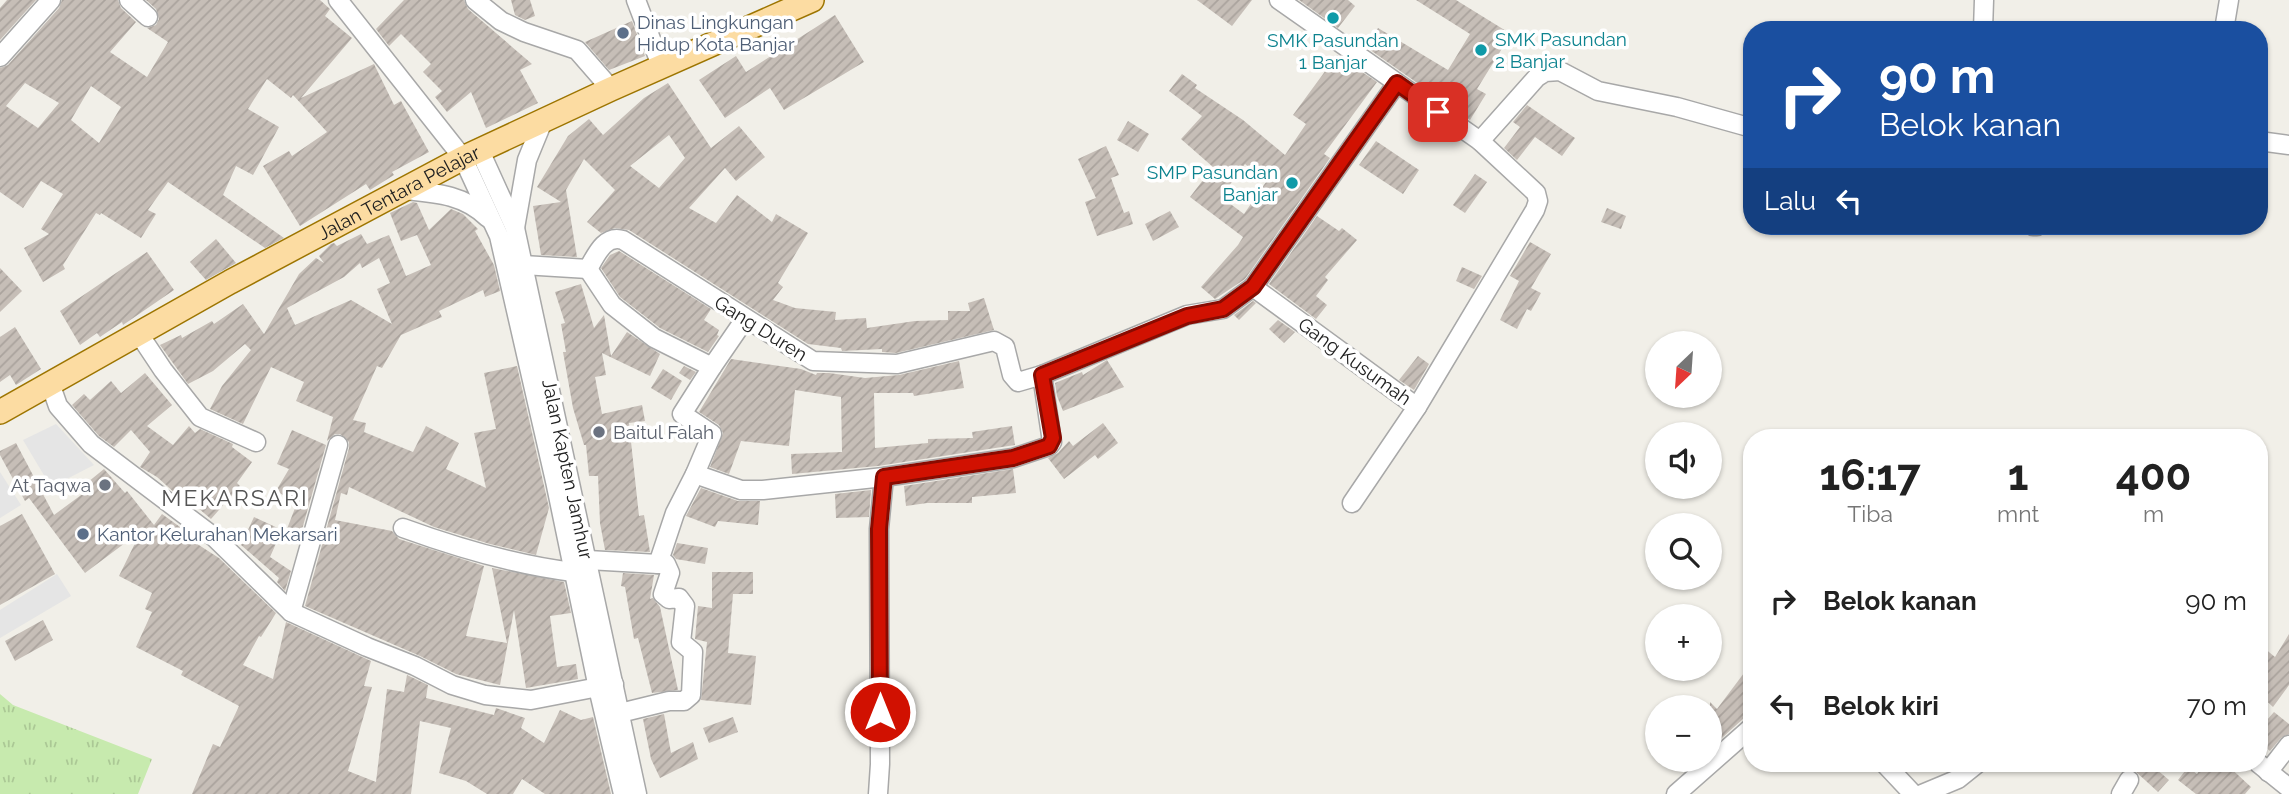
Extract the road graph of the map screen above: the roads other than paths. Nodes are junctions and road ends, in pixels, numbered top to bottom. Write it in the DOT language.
graph roads {
  1 [pos="51,0"];
  2 [pos="129,0"];
  3 [pos="338,0"];
  4 [pos="475,0"];
  5 [pos="636,0"];
  6 [pos="812,0"];
  7 [pos="1279,0"];
  8 [pos="1984,0"];
  9 [pos="2229,0"];
  10 [pos="148,17"];
  11 [pos="1983,21"];
  12 [pos="2226,21"];
  13 [pos="0,57"];
  14 [pos="662,68"];
  15 [pos="1397,83"];
  16 [pos="611,89"];
  17 [pos="542,121"];
  18 [pos="1743,125"];
  19 [pos="1480,141"];
  20 [pos="2268,142"];
  21 [pos="2289,145"];
  22 [pos="471,154"];
  23 [pos="405,190"];
  24 [pos="507,232"];
  25 [pos="523,265"];
  26 [pos="588,269"];
  27 [pos="1253,287"];
  28 [pos="745,319"];
  29 [pos="139,334"];
  30 [pos="712,367"];
  31 [pos="1042,375"];
  32 [pos="50,383"];
  33 [pos="1417,407"];
  34 [pos="0,412"];
  35 [pos="554,438"];
  36 [pos="256,442"];
  37 [pos="338,446"];
  38 [pos="695,474"];
  39 [pos="884,477"];
  40 [pos="1352,503"];
  41 [pos="403,528"];
  42 [pos="588,560"];
  43 [pos="658,564"];
  44 [pos="573,572"];
  45 [pos="292,612"];
  46 [pos="606,686"];
  47 [pos="620,713"];
  48 [pos="1743,735"];
  49 [pos="2289,745"];
  50 [pos="2268,763"];
  51 [pos="2268,771"];
  52 [pos="1892,772"];
  53 [pos="1971,772"];
  54 [pos="1960,786"];
  55 [pos="2289,788"];
  56 [pos="624,794"];
  57 [pos="637,794"];
  58 [pos="878,794"];
  59 [pos="1676,794"];
  60 [pos="1913,794"];
  61 [pos="1922,794"];
  1 -- 13 [label="street"];
  2 -- 10 [label="street"];
  3 -- 22 [label="street, Jalan Kapten Jamhur"];
  4 -- 16 [label="street"];
  5 -- 14 [label="street"];
  6 -- 14 [label="main road, Jalan Tentara Pelajar"];
  7 -- 15 [label="street, Gang Kusumah"];
  8 -- 11 [label="street"];
  9 -- 12 [label="street"];
  14 -- 16 [label="main road, Jalan Tentara Pelajar"];
  15 -- 19 [label="street, Gang Kusumah"];
  15 -- 27 [label="street"];
  16 -- 17 [label="main road, Jalan Tentara Pelajar"];
  17 -- 22 [label="main road, Jalan Tentara Pelajar"];
  17 -- 24 [label="street"];
  18 -- 19 [label="street"];
  19 -- 33 [label="street, Gang Kusumah"];
  20 -- 21 [label="street"];
  22 -- 23 [label="main road, Jalan Tentara Pelajar"];
  22 -- 24 [label="street, Jalan Kapten Jamhur"];
  23 -- 24 [label="street"];
  23 -- 29 [label="main road, Jalan Tentara Pelajar"];
  24 -- 25 [label="street, Jalan Kapten Jamhur"];
  24 -- 35 [label="street, Jalan Kapten Jamhur"];
  25 -- 26 [label="street"];
  25 -- 35 [label="street, Jalan Kapten Jamhur"];
  26 -- 28 [label="street, Gang Duren"];
  26 -- 30 [label="street"];
  27 -- 31 [label="street"];
  27 -- 33 [label="street, Gang Kusumah"];
  28 -- 30 [label="street"];
  28 -- 31 [label="street, Gang Duren"];
  29 -- 32 [label="main road, Jalan Tentara Pelajar"];
  29 -- 36 [label="street"];
  30 -- 38 [label="street"];
  31 -- 39 [label="street"];
  32 -- 34 [label="main road, Jalan Tentara Pelajar"];
  32 -- 45 [label="street"];
  33 -- 40 [label="street"];
  35 -- 42 [label="street, Jalan Kapten Jamhur"];
  35 -- 44 [label="street, Jalan Kapten Jamhur"];
  37 -- 45 [label="street"];
  38 -- 39 [label="street"];
  38 -- 43 [label="street"];
  39 -- 58 [label="street"];
  41 -- 44 [label="street"];
  42 -- 43 [label="street"];
  42 -- 46 [label="street, Jalan Kapten Jamhur"];
  43 -- 47 [label="street"];
  44 -- 46 [label="street, Jalan Kapten Jamhur"];
  45 -- 46 [label="street"];
  46 -- 47 [label="street, Jalan Kapten Jamhur"];
  46 -- 56 [label="street, Jalan Kapten Jamhur"];
  47 -- 57 [label="street, Jalan Kapten Jamhur"];
  48 -- 59 [label="street"];
  49 -- 50 [label="street"];
  51 -- 55 [label="street"];
  52 -- 60 [label="street"];
  53 -- 54 [label="street"];
  54 -- 61 [label="street"];
}
